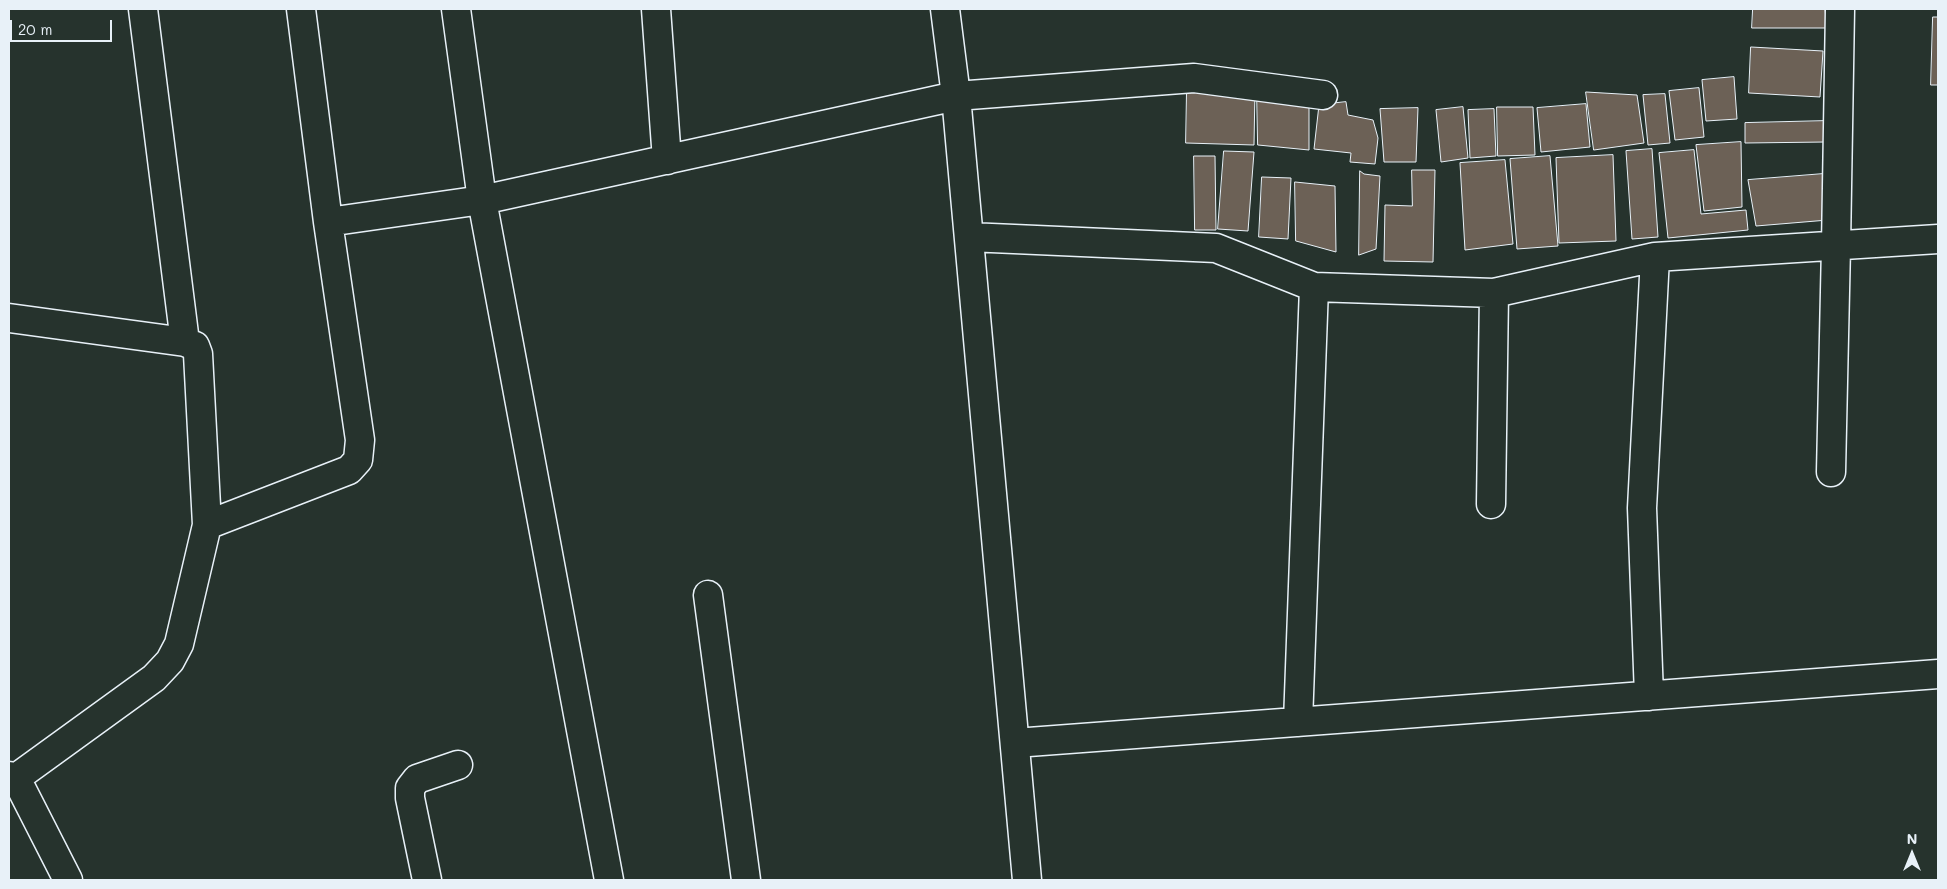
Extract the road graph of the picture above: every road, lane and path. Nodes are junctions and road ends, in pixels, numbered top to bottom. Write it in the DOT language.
graph roads {
  1 [pos="143,9"];
  2 [pos="301,9"];
  3 [pos="456,9"];
  4 [pos="656,9"];
  5 [pos="946,9"];
  6 [pos="1840,9"];
  7 [pos="1323,95"];
  8 [pos="956,96"];
  9 [pos="667,160"];
  10 [pos="482,200"];
  11 [pos="328,222"];
  12 [pos="969,237"];
  13 [pos="1938,239"];
  14 [pos="1836,246"];
  15 [pos="1655,257"];
  16 [pos="1314,287"];
  17 [pos="1494,292"];
  18 [pos="9,318"];
  19 [pos="185,342"];
  20 [pos="1831,472"];
  21 [pos="1491,504"];
  22 [pos="207,525"];
  23 [pos="708,595"];
  24 [pos="1938,674"];
  25 [pos="1648,696"];
  26 [pos="1298,722"];
  27 [pos="1015,743"];
  28 [pos="458,765"];
  29 [pos="12,777"];
  30 [pos="68,880"];
  31 [pos="427,880"];
  32 [pos="609,880"];
  33 [pos="746,880"];
  34 [pos="1026,880"];
  1 -- 19 [label="street"];
  2 -- 11 [label="street"];
  3 -- 10 [label="street"];
  4 -- 9 [label="street"];
  5 -- 8 [label="street"];
  6 -- 14 [label="street"];
  7 -- 8 [label="street"];
  8 -- 9 [label="street"];
  8 -- 12 [label="street"];
  9 -- 10 [label="street"];
  10 -- 11 [label="street"];
  10 -- 32 [label="street"];
  11 -- 22 [label="street"];
  12 -- 16 [label="street"];
  12 -- 27 [label="street"];
  13 -- 14 [label="street"];
  14 -- 15 [label="street"];
  14 -- 20 [label="street"];
  15 -- 17 [label="street"];
  15 -- 25 [label="street"];
  16 -- 17 [label="street"];
  16 -- 26 [label="street"];
  17 -- 21 [label="street"];
  18 -- 19 [label="street"];
  19 -- 22 [label="street"];
  22 -- 29 [label="street"];
  23 -- 33 [label="street"];
  24 -- 25 [label="street"];
  25 -- 26 [label="street"];
  26 -- 27 [label="street"];
  27 -- 34 [label="street"];
  28 -- 31 [label="street"];
  29 -- 30 [label="street"];
}
